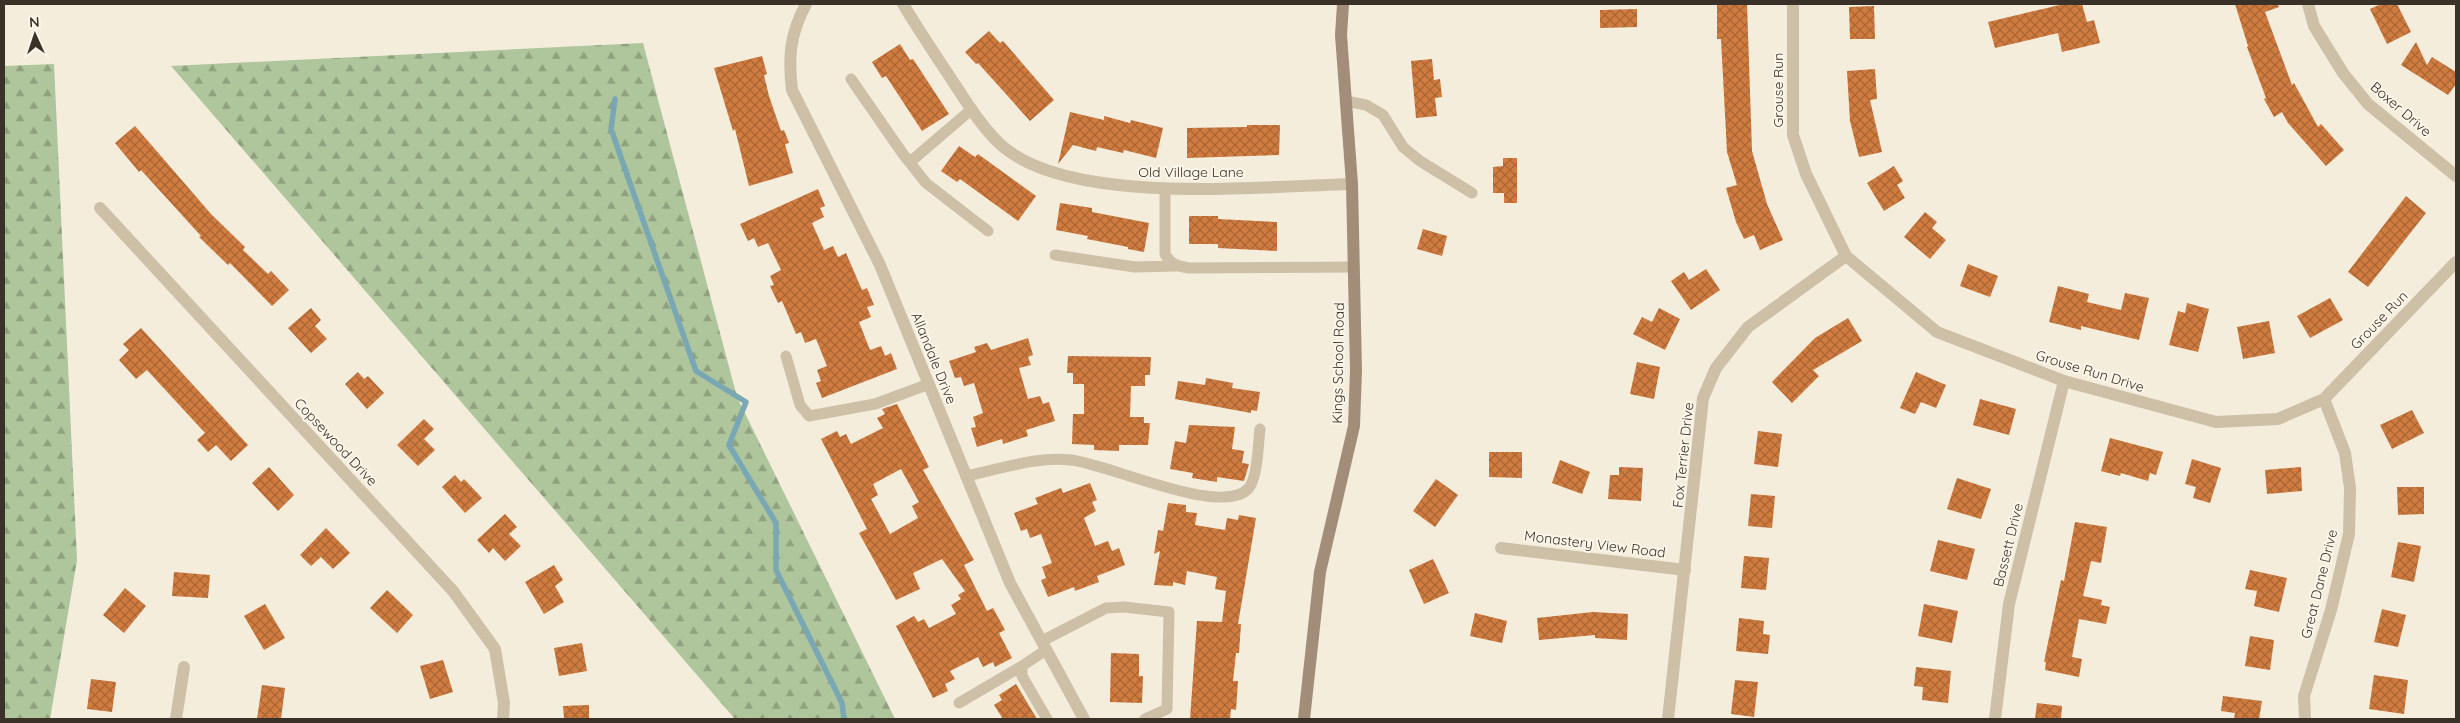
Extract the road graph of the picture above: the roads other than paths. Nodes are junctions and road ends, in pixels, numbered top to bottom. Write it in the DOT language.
graph roads {
  1 [pos="806,4"];
  2 [pos="903,4"];
  3 [pos="1343,4"];
  4 [pos="1793,4"];
  5 [pos="2308,4"];
  6 [pos="851,79"];
  7 [pos="1346,101"];
  8 [pos="972,109"];
  9 [pos="910,162"];
  10 [pos="2456,176"];
  11 [pos="1352,184"];
  12 [pos="1165,189"];
  13 [pos="1472,193"];
  14 [pos="100,208"];
  15 [pos="988,231"];
  16 [pos="1055,254"];
  17 [pos="1846,256"];
  18 [pos="2456,262"];
  19 [pos="1176,266"];
  20 [pos="1354,266"];
  21 [pos="786,356"];
  22 [pos="2064,381"];
  23 [pos="929,384"];
  24 [pos="2324,399"];
  25 [pos="1260,429"];
  26 [pos="966,476"];
  27 [pos="1501,548"];
  28 [pos="1686,570"];
  29 [pos="1044,645"];
  30 [pos="1022,666"];
  31 [pos="184,667"];
  32 [pos="959,703"];
  33 [pos="176,719"];
  34 [pos="503,719"];
  35 [pos="1047,719"];
  36 [pos="1084,719"];
  37 [pos="1145,719"];
  38 [pos="1304,719"];
  39 [pos="1668,719"];
  40 [pos="1994,719"];
  41 [pos="2305,719"];
  1 -- 23 [label="street, Allandale Drive"];
  2 -- 8 [label="street, Old Village Lane"];
  3 -- 7 [label="street, Kings School Road"];
  4 -- 17 [label="street, Grouse Run"];
  5 -- 10 [label="street, Boxer Drive"];
  6 -- 9 [label="lane"];
  7 -- 11 [label="street, Kings School Road"];
  7 -- 13 [label="lane"];
  8 -- 9 [label="lane"];
  8 -- 12 [label="street, Old Village Lane"];
  9 -- 15 [label="lane"];
  11 -- 12 [label="street, Old Village Lane"];
  11 -- 20 [label="street, Kings School Road"];
  12 -- 19 [label="lane"];
  14 -- 34 [label="street, Copsewood Drive"];
  16 -- 19 [label="lane"];
  17 -- 22 [label="street, Grouse Run Drive"];
  17 -- 28 [label="street, Fox Terrier Drive"];
  18 -- 24 [label="street, Grouse Run"];
  19 -- 20 [label="lane"];
  20 -- 38 [label="street, Kings School Road"];
  21 -- 23 [label="lane"];
  22 -- 24 [label="street, Grouse Run Drive"];
  22 -- 40 [label="street, Bassett Drive"];
  23 -- 26 [label="street, Allandale Drive"];
  24 -- 41 [label="street, Great Dane Drive"];
  25 -- 26 [label="lane"];
  26 -- 29 [label="street, Allandale Drive"];
  27 -- 28 [label="street, Monastery View Road"];
  28 -- 39 [label="street, Fox Terrier Drive"];
  29 -- 30 [label="lane"];
  29 -- 36 [label="street, Allandale Drive"];
  29 -- 37 [label="lane"];
  30 -- 32 [label="lane"];
  30 -- 35 [label="lane"];
  31 -- 33 [label="street"];
}
